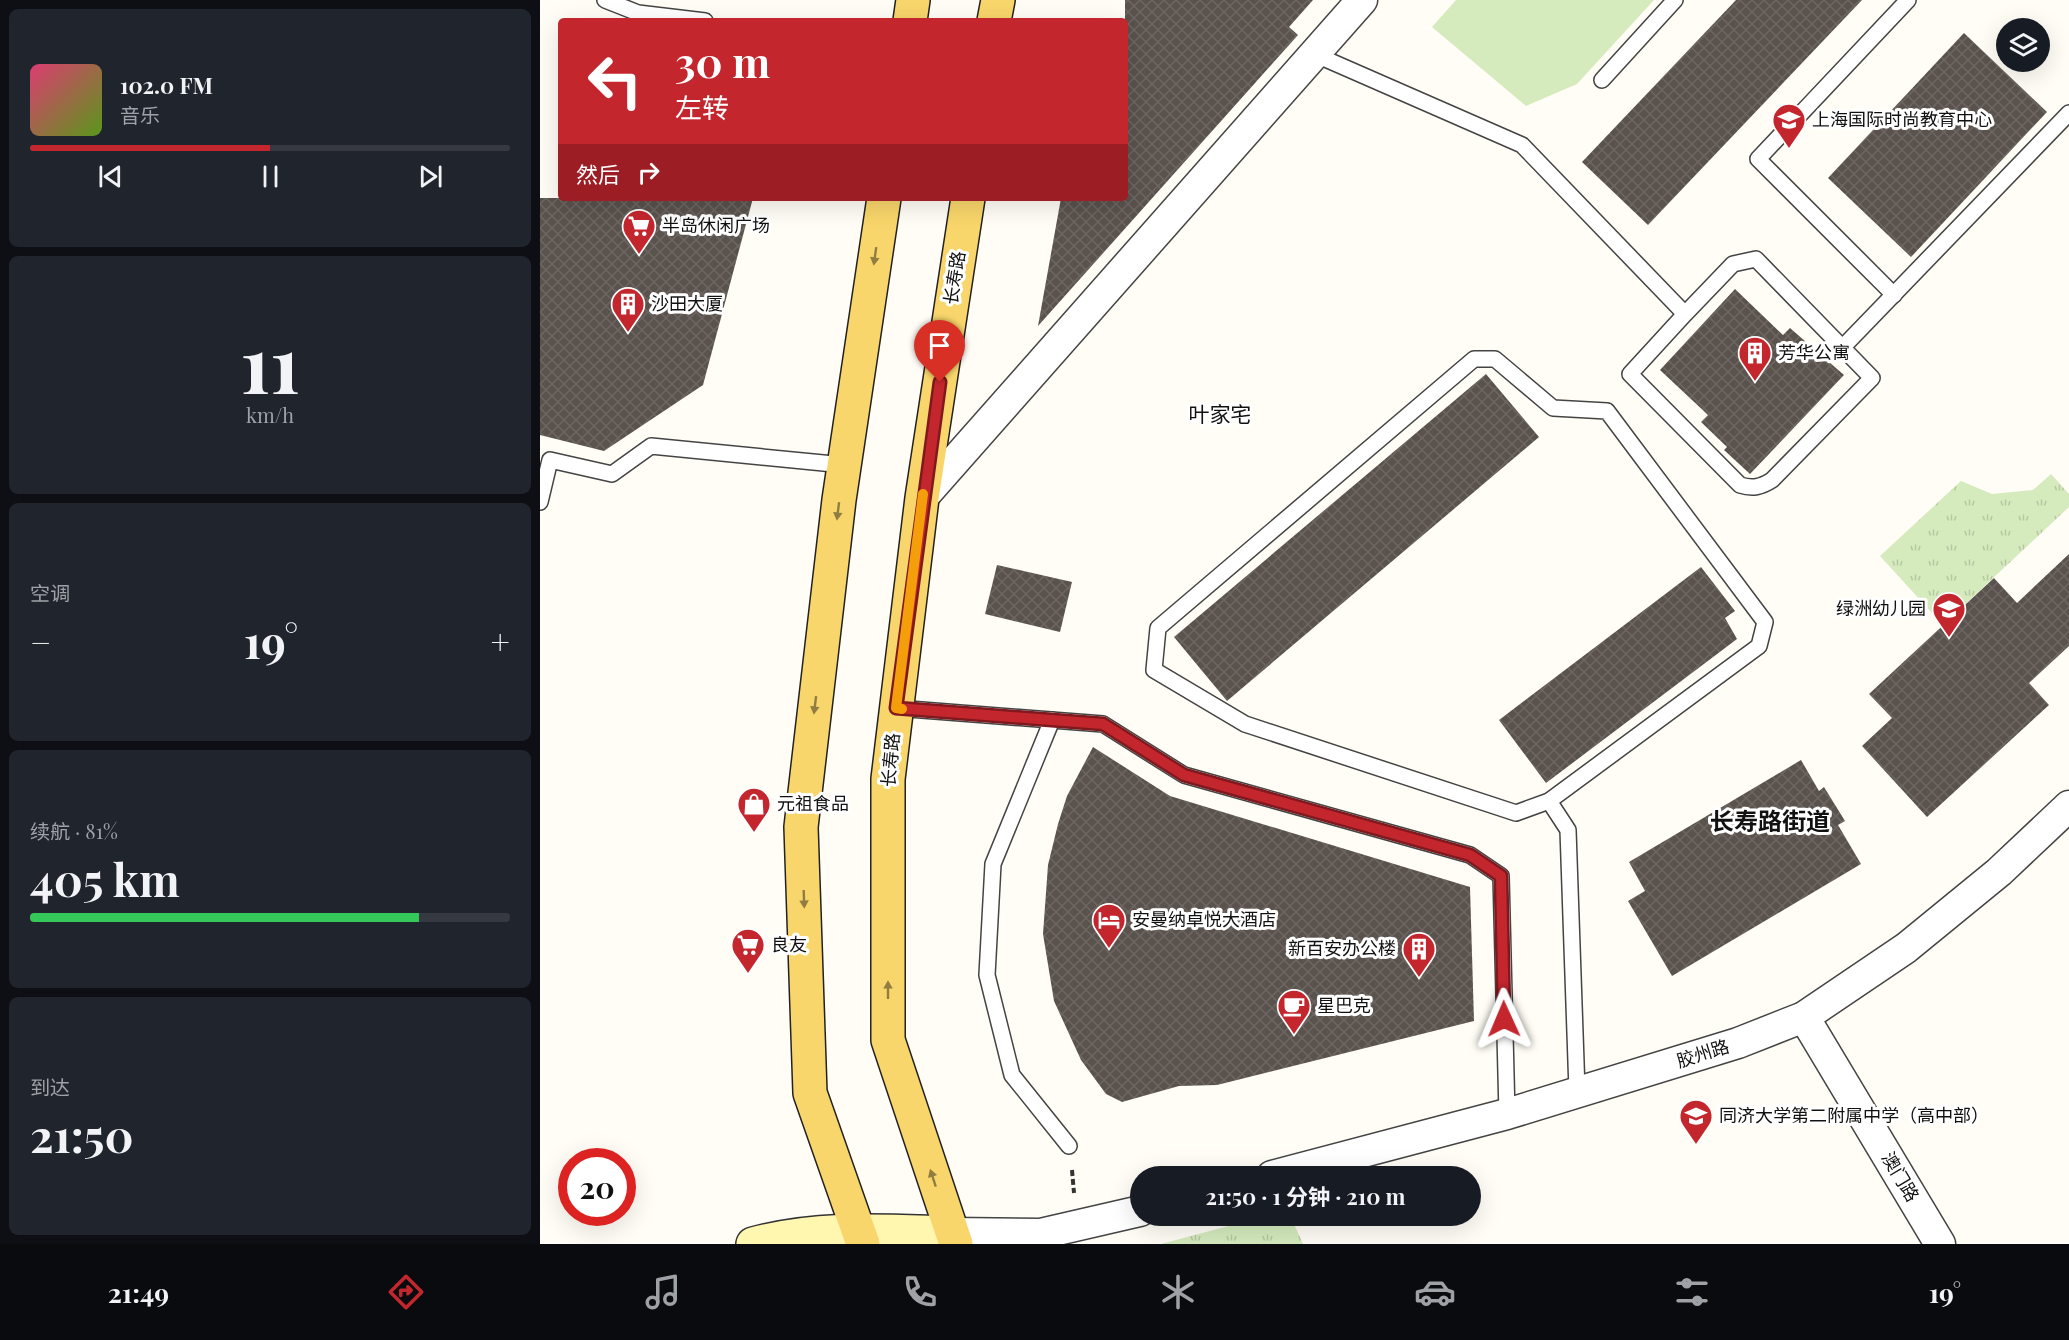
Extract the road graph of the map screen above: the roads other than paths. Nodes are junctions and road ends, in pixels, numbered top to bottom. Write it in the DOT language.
graph roads {
  1 [pos="605,0"];
  2 [pos="913,0"];
  3 [pos="998,0"];
  4 [pos="1362,0"];
  5 [pos="1675,0"];
  6 [pos="1908,0"];
  7 [pos="680,18"];
  8 [pos="910,18"];
  9 [pos="995,18"];
  10 [pos="1314,54"];
  11 [pos="1602,80"];
  12 [pos="2069,113"];
  13 [pos="884,201"];
  14 [pos="968,201"];
  15 [pos="1894,295"];
  16 [pos="1685,314"];
  17 [pos="1842,348"];
  18 [pos="844,465"];
  19 [pos="922,498"];
  20 [pos="540,502"];
  21 [pos="896,708"];
  22 [pos="1052,720"];
  23 [pos="1549,801"];
  24 [pos="2069,806"];
  25 [pos="1804,1017"];
  26 [pos="1577,1091"];
  27 [pos="1507,1114"];
  28 [pos="1069,1146"];
  29 [pos="1310,1166"];
  30 [pos="1130,1214"];
  31 [pos="860,1237"];
  32 [pos="953,1239"];
  33 [pos="753,1244"];
  34 [pos="1940,1244"];
  1 -- 7 [label="lane"];
  2 -- 8 [label="main road"];
  3 -- 9 [label="main road"];
  4 -- 10 [label="street"];
  5 -- 11 [label="lane"];
  6 -- 15 [label="lane"];
  10 -- 16 [label="lane"];
  10 -- 19 [label="street"];
  12 -- 15 [label="lane"];
  13 -- 18 [label="main road, one-way"];
  14 -- 19 [label="main road, 长寿路"];
  15 -- 17 [label="lane"];
  16 -- 17 [label="lane"];
  16 -- 17 [label="lane"];
  18 -- 20 [label="lane"];
  18 -- 31 [label="main road, one-way"];
  19 -- 21 [label="main road, 长寿路"];
  21 -- 22 [label="lane"];
  32 -- 21 [label="main road, 长寿路, one-way"];
  22 -- 27 [label="lane"];
  22 -- 28 [label="lane"];
  23 -- 23 [label="lane"];
  23 -- 26 [label="lane"];
  24 -- 25 [label="street, 胶州路"];
  25 -- 26 [label="street, 胶州路"];
  25 -- 34 [label="street, 澳门路"];
  26 -- 27 [label="street, 胶州路"];
  27 -- 29 [label="street, 胶州路"];
  30 -- 32 [label="street"];
  31 -- 32 [label="street"];
  31 -- 33 [label="street"];
}
